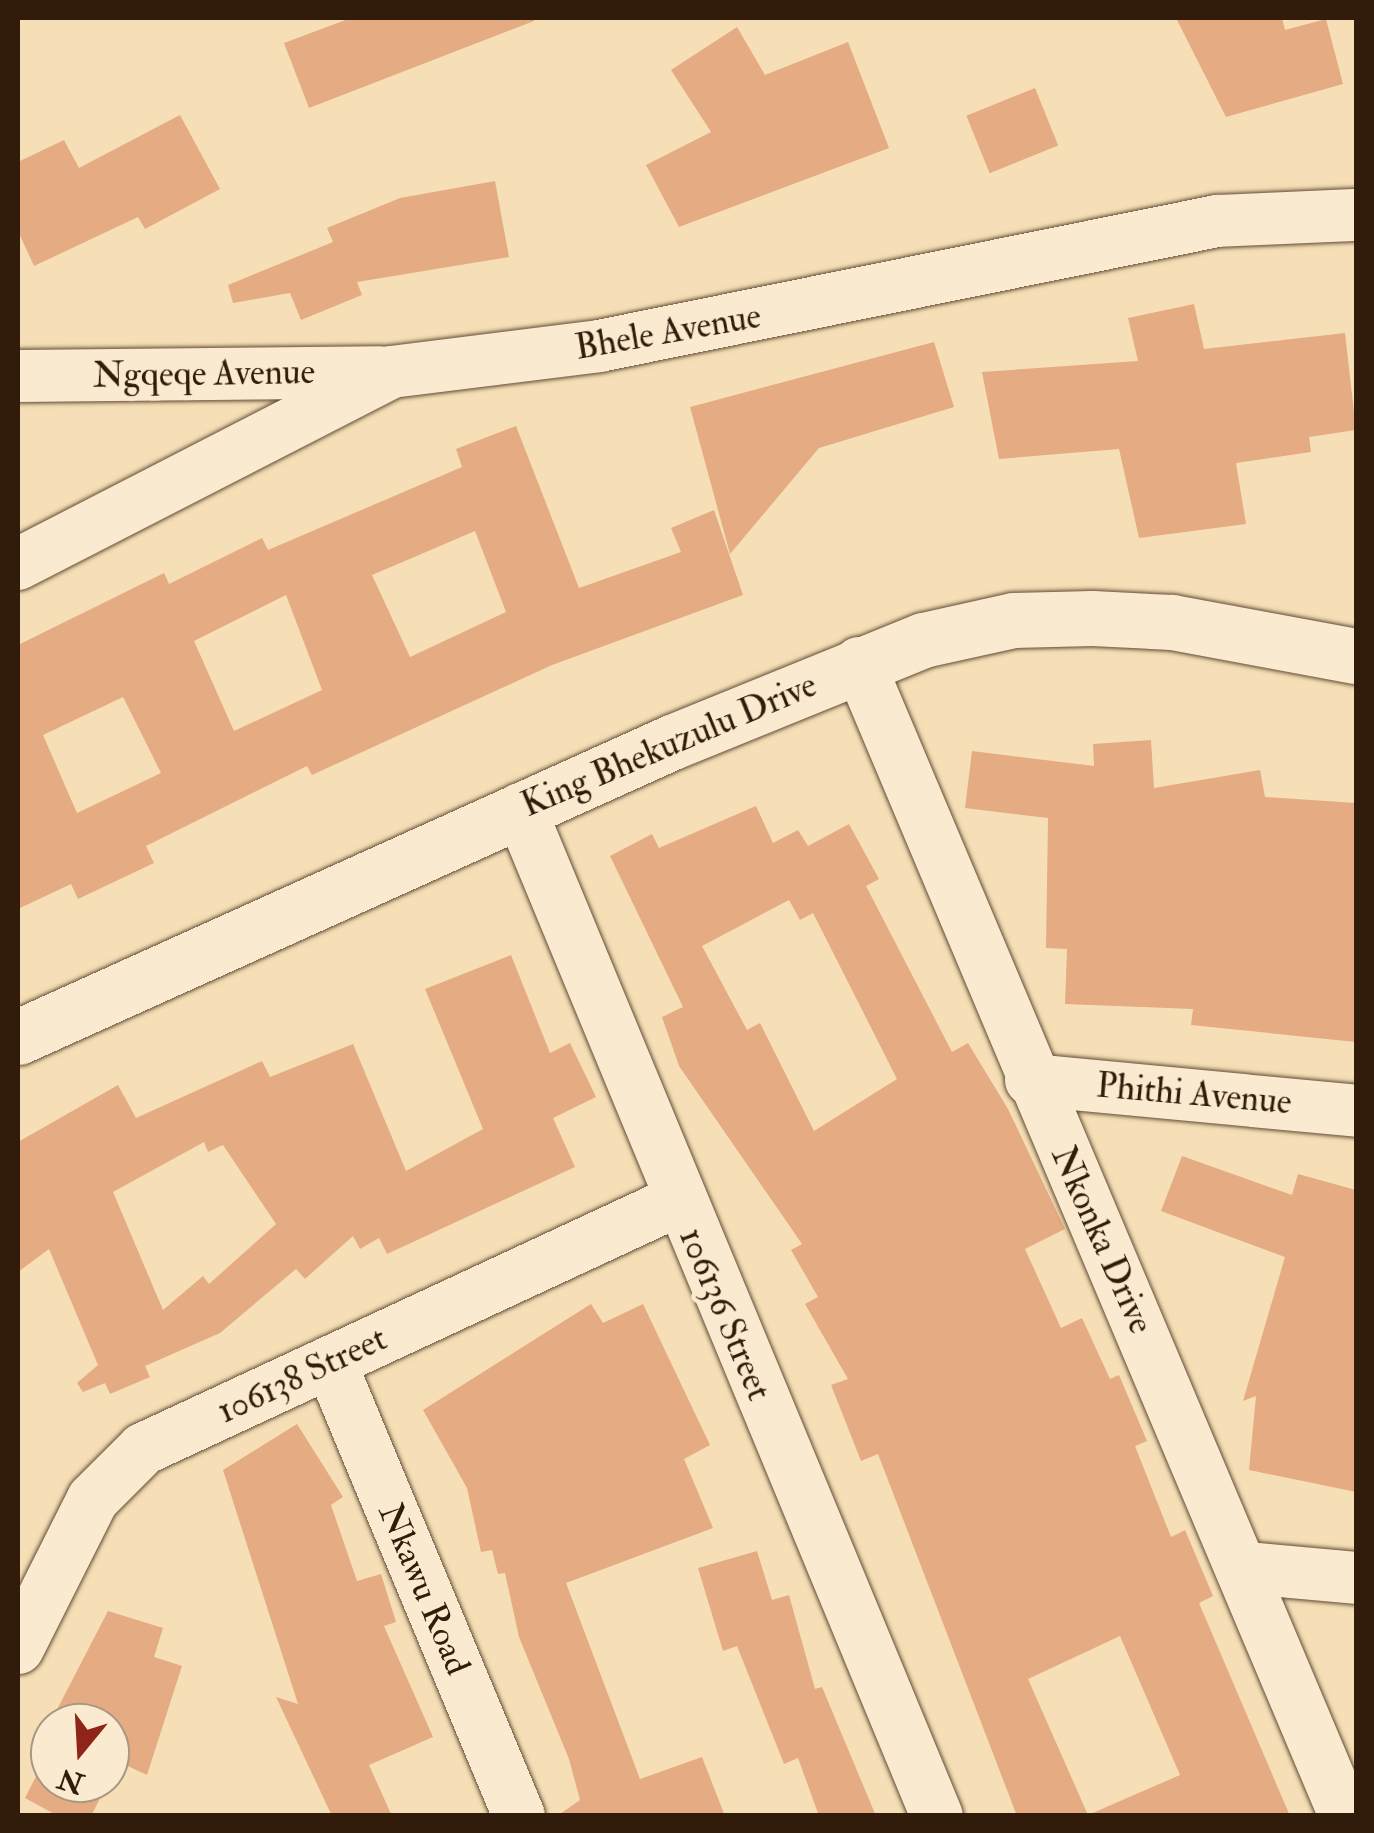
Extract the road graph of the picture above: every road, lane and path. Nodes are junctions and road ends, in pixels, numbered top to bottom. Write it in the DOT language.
graph roads {
  1 [pos="1356,216"];
  2 [pos="391,372"];
  3 [pos="18,376"];
  4 [pos="18,564"];
  5 [pos="1356,656"];
  6 [pos="860,663"];
  7 [pos="520,809"];
  8 [pos="18,1037"];
  9 [pos="1032,1080"];
  10 [pos="1356,1110"];
  11 [pos="677,1201"];
  12 [pos="330,1362"];
  13 [pos="1246,1568"];
  14 [pos="1356,1578"];
  15 [pos="18,1648"];
  16 [pos="519,1816"];
  17 [pos="937,1816"];
  18 [pos="1345,1816"];
  1 -- 2 [label="street, Bhele Avenue"];
  2 -- 3 [label="street, Ngqeqe Avenue"];
  2 -- 4 [label="street, Bhele Avenue"];
  5 -- 6 [label="street, King Bhekuzulu Drive"];
  6 -- 7 [label="street, King Bhekuzulu Drive"];
  6 -- 9 [label="street, Nkonka Drive"];
  7 -- 8 [label="street, King Bhekuzulu Drive"];
  7 -- 11 [label="street, 106136 Street"];
  9 -- 10 [label="street, Phithi Avenue"];
  9 -- 13 [label="street, Nkonka Drive"];
  11 -- 12 [label="street, 106138 Street"];
  11 -- 17 [label="street, 106136 Street"];
  12 -- 15 [label="street, 106138 Street"];
  12 -- 16 [label="street, Nkawu Road"];
  13 -- 14 [label="street"];
  13 -- 18 [label="street, Nkonka Drive"];
}
